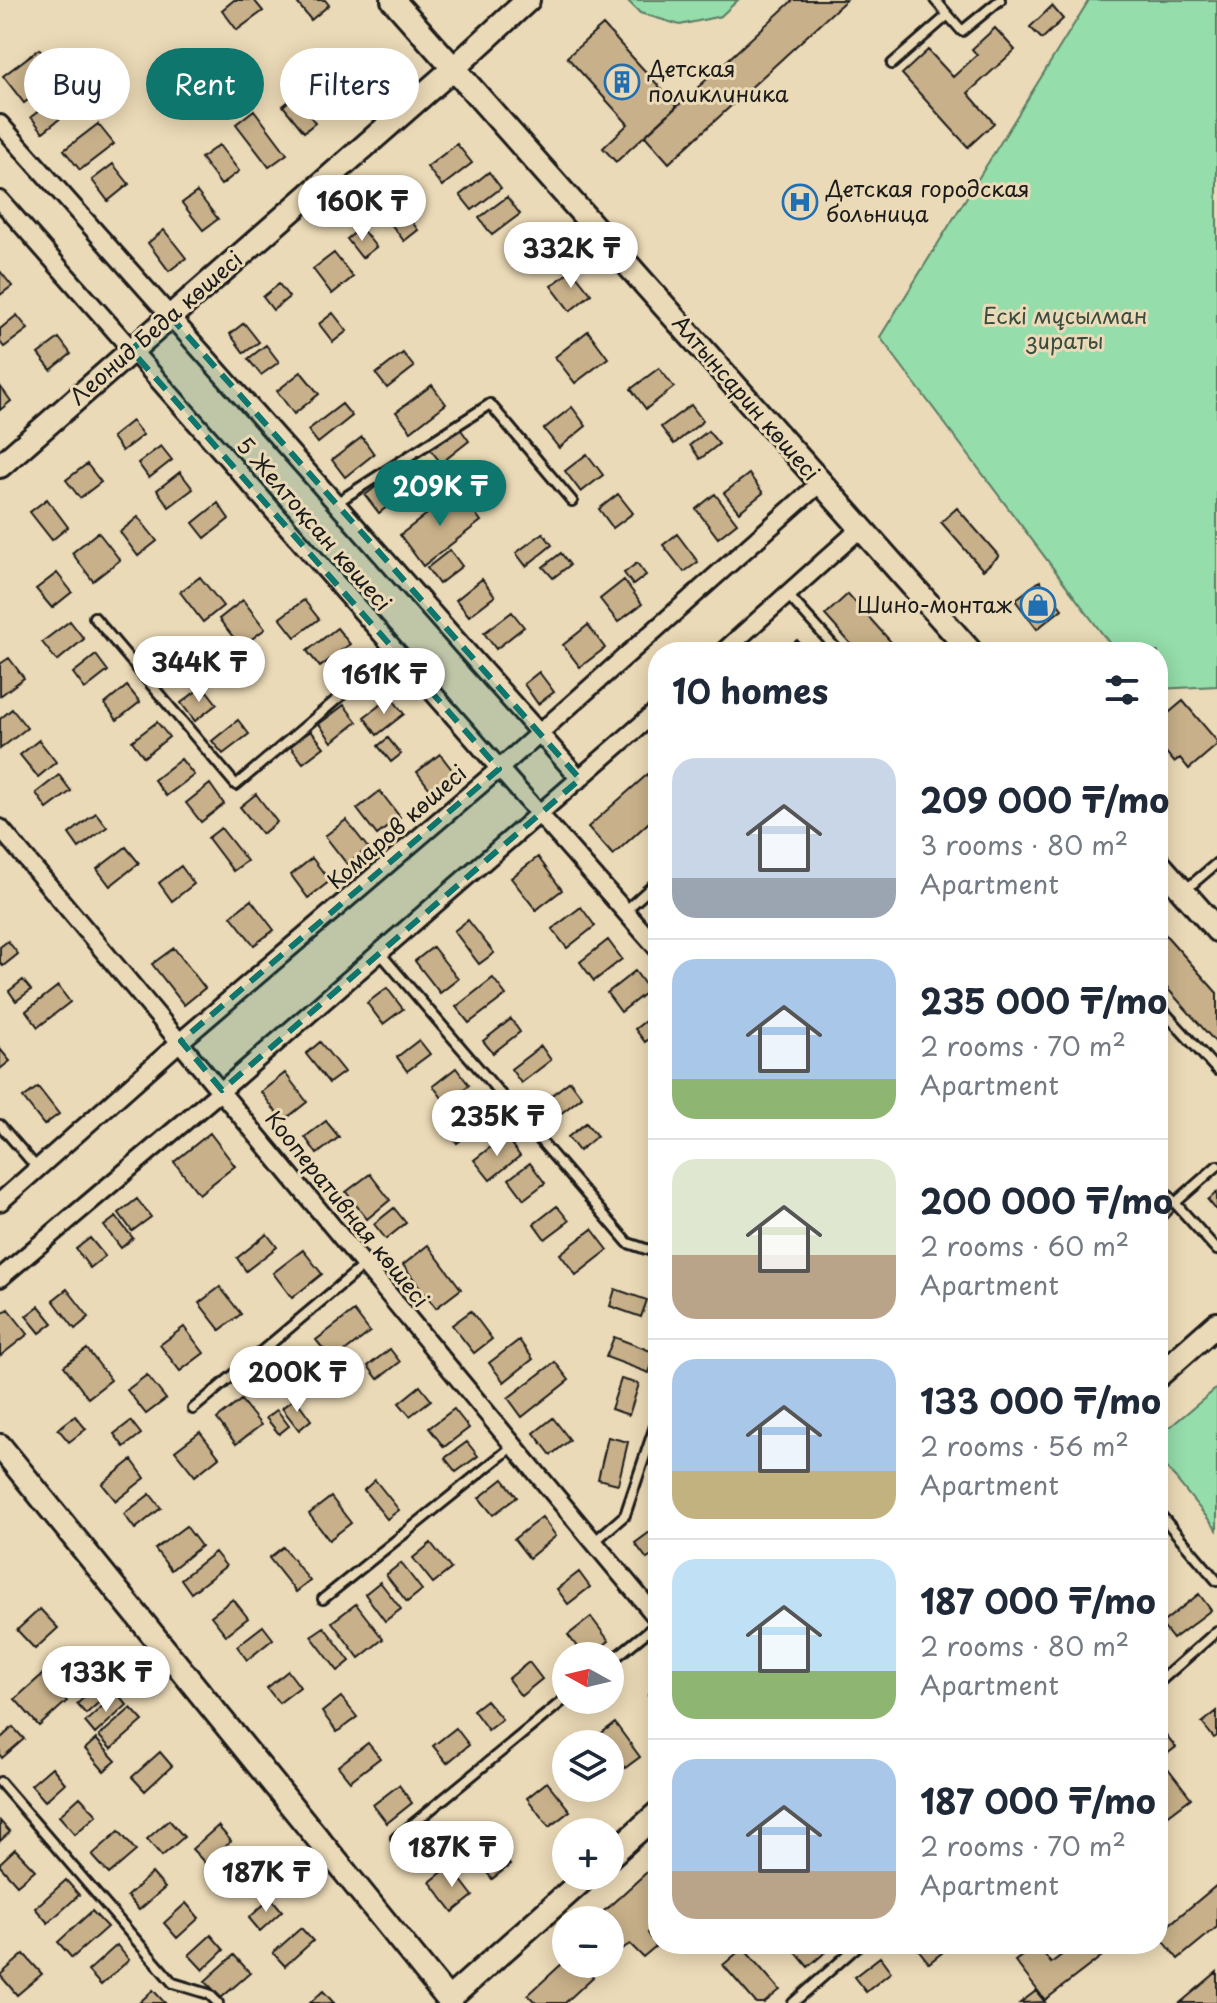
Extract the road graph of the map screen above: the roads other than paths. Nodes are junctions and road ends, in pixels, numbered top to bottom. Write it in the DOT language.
graph roads {
  1 [pos="393,0"];
  2 [pos="528,0"];
  3 [pos="935,0"];
  4 [pos="1000,0"];
  5 [pos="948,15"];
  6 [pos="892,64"];
  7 [pos="455,67"];
  8 [pos="0,124"];
  9 [pos="0,200"];
  10 [pos="170,316"];
  11 [pos="131,350"];
  12 [pos="0,466"];
  13 [pos="821,482"];
  14 [pos="572,501"];
  15 [pos="336,504"];
  16 [pos="861,528"];
  17 [pos="787,594"];
  18 [pos="94,617"];
  19 [pos="734,642"];
  20 [pos="830,642"];
  21 [pos="962,642"];
  22 [pos="395,650"];
  23 [pos="648,719"];
  24 [pos="539,734"];
  25 [pos="499,769"];
  26 [pos="580,779"];
  27 [pos="540,815"];
  28 [pos="0,828"];
  29 [pos="1217,863"];
  30 [pos="1168,874"];
  31 [pos="648,890"];
  32 [pos="1183,891"];
  33 [pos="625,911"];
  34 [pos="1217,930"];
  35 [pos="648,937"];
  36 [pos="380,953"];
  37 [pos="1168,1016"];
  38 [pos="181,1041"];
  39 [pos="1217,1070"];
  40 [pos="222,1090"];
  41 [pos="0,1125"];
  42 [pos="1217,1166"];
  43 [pos="37,1169"];
  44 [pos="1168,1195"];
  45 [pos="0,1202"];
  46 [pos="1175,1203"];
  47 [pos="648,1250"];
  48 [pos="1217,1250"];
  49 [pos="363,1266"];
  50 [pos="0,1278"];
  51 [pos="1217,1324"];
  52 [pos="1168,1367"];
  53 [pos="193,1409"];
  54 [pos="0,1446"];
  55 [pos="513,1446"];
  56 [pos="648,1447"];
  57 [pos="1168,1524"];
  58 [pos="594,1542"];
  59 [pos="1217,1581"];
  60 [pos="323,1599"];
  61 [pos="648,1609"];
  62 [pos="648,1630"];
  63 [pos="1217,1631"];
  64 [pos="624,1650"];
  65 [pos="1168,1674"];
  66 [pos="552,1710"];
  67 [pos="0,1782"];
  68 [pos="648,1822"];
  69 [pos="396,1838"];
  70 [pos="624,1843"];
  71 [pos="572,1890"];
  72 [pos="849,1954"];
  73 [pos="448,2002"];
  74 [pos="218,2003"];
  75 [pos="793,2003"];
  1 -- 7 [label="street, Алтынсарин көшесі"];
  2 -- 7 [label="street, Леонид Беда көшесі"];
  3 -- 5 [label="lane"];
  4 -- 5 [label="lane"];
  5 -- 6 [label="lane"];
  7 -- 10 [label="street, Леонид Беда көшесі"];
  7 -- 13 [label="street, Алтынсарин көшесі"];
  8 -- 10 [label="street, 5 Желтоқсан көшесі"];
  9 -- 11 [label="street, 5 Желтоқсан көшесі"];
  10 -- 11 [label="street, Леонид Беда көшесі"];
  10 -- 15 [label="street, 5 Желтоқсан көшесі"];
  11 -- 12 [label="street, Леонид Беда көшесі"];
  11 -- 22 [label="street, 5 Желтоқсан көшесі"];
  13 -- 16 [label="street, Алтынсарин көшесі"];
  13 -- 24 [label="street, Комаров көшесі"];
  14 -- 15 [label="lane"];
  15 -- 24 [label="street, 5 Желтоқсан көшесі"];
  16 -- 17 [label="street"];
  16 -- 21 [label="street, Алтынсарин көшесі"];
  17 -- 19 [label="street"];
  17 -- 20 [label="lane"];
  18 -- 22 [label="lane"];
  22 -- 25 [label="street, 5 Желтоқсан көшесі"];
  23 -- 26 [label="street"];
  24 -- 25 [label="street, Комаров көшесі"];
  24 -- 26 [label="street, 5 Желтоқсан көшесі"];
  25 -- 27 [label="street, 5 Желтоқсан көшесі"];
  25 -- 38 [label="street, Комаров көшесі"];
  26 -- 27 [label="street"];
  27 -- 33 [label="street, 5 Желтоқсан көшесі"];
  27 -- 36 [label="street"];
  28 -- 38 [label="street, Кооперативная көшесі"];
  29 -- 32 [label="lane"];
  30 -- 32 [label="street"];
  31 -- 33 [label="lane"];
  32 -- 34 [label="street"];
  33 -- 35 [label="street, 5 Желтоқсан көшесі"];
  36 -- 40 [label="street"];
  36 -- 47 [label="lane"];
  37 -- 39 [label="lane"];
  38 -- 40 [label="street, Кооперативная көшесі"];
  38 -- 43 [label="street, Комаров көшесі"];
  40 -- 49 [label="street, Кооперативная көшесі"];
  40 -- 50 [label="street"];
  41 -- 43 [label="lane"];
  42 -- 46 [label="lane"];
  43 -- 45 [label="street, Комаров көшесі"];
  44 -- 46 [label="lane"];
  46 -- 48 [label="lane"];
  49 -- 53 [label="lane"];
  49 -- 55 [label="street, Кооперативная көшесі"];
  51 -- 52 [label="street"];
  54 -- 73 [label="street"];
  55 -- 58 [label="street, Кооперативная көшесі"];
  55 -- 60 [label="lane"];
  56 -- 58 [label="lane"];
  57 -- 59 [label="lane"];
  58 -- 61 [label="street, Кооперативная көшесі"];
  62 -- 64 [label="lane"];
  63 -- 65 [label="lane"];
  66 -- 69 [label="lane"];
  67 -- 74 [label="lane"];
  68 -- 70 [label="street"];
  71 -- 73 [label="street"];
  72 -- 75 [label="lane"];
}
